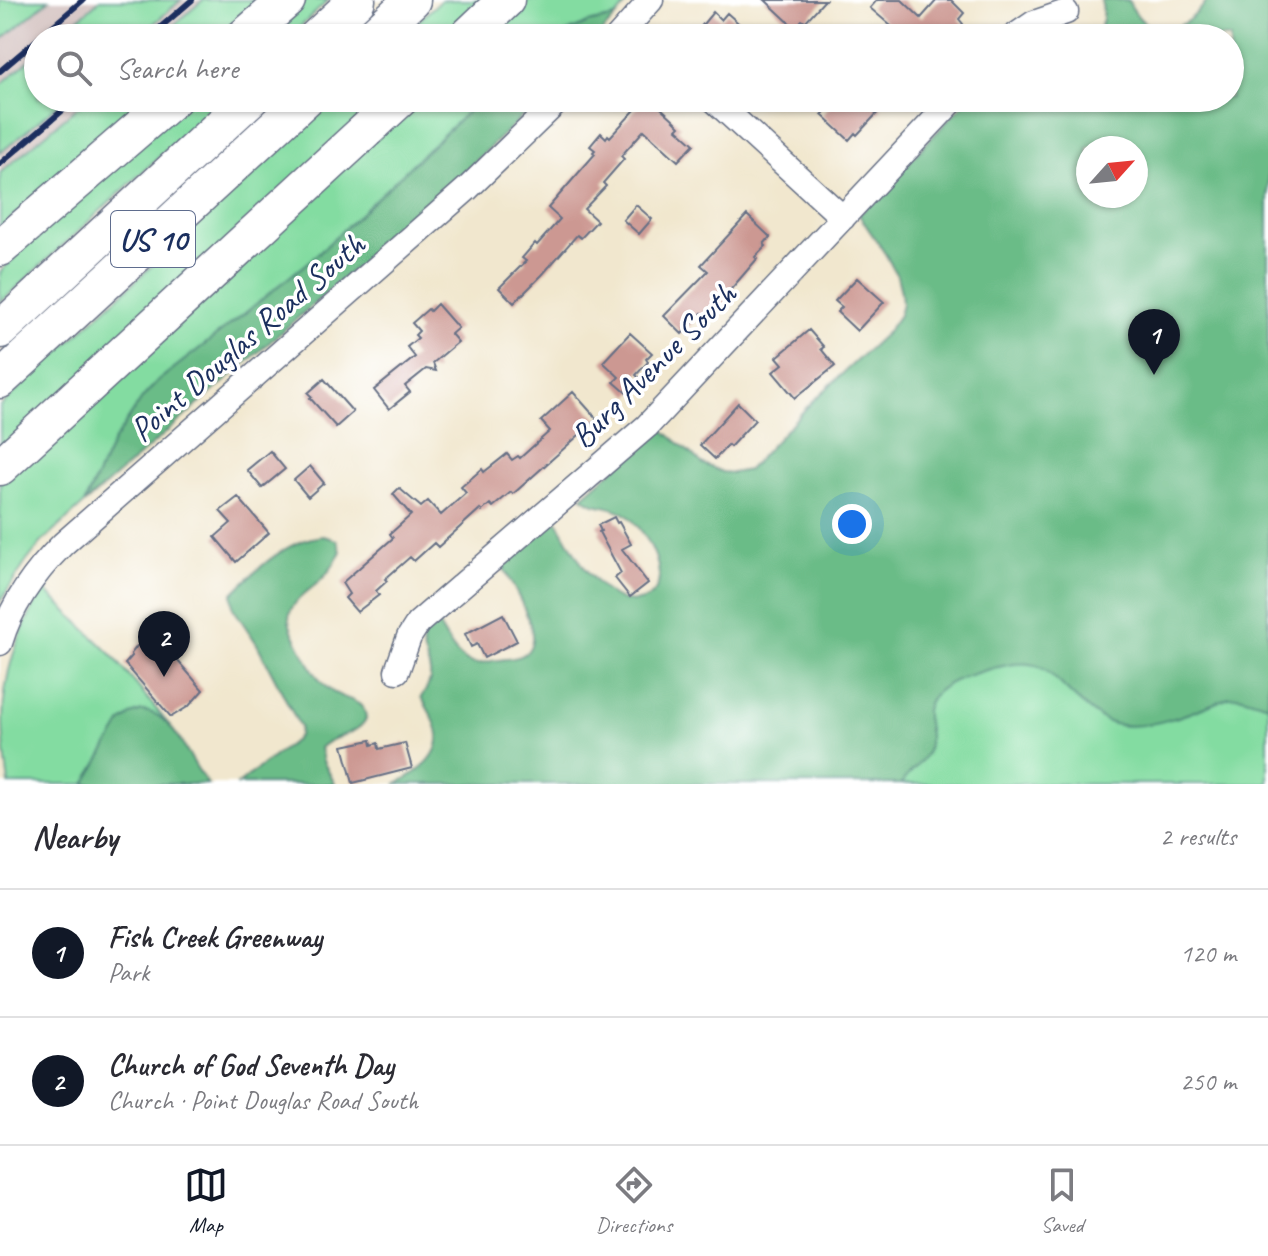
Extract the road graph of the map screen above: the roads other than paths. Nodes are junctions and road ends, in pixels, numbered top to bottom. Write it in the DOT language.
graph roads {
  1 [pos="287,0"];
  2 [pos="357,0"];
  3 [pos="412,0"];
  4 [pos="506,0"];
  5 [pos="651,0"];
  6 [pos="1066,12"];
  7 [pos="259,24"];
  8 [pos="331,24"];
  9 [pos="386,24"];
  10 [pos="481,24"];
  11 [pos="636,24"];
  12 [pos="1032,24"];
  13 [pos="158,112"];
  14 [pos="236,112"];
  15 [pos="291,112"];
  16 [pos="386,112"];
  17 [pos="547,112"];
  18 [pos="727,112"];
  19 [pos="942,112"];
  20 [pos="843,218"];
  21 [pos="0,248"];
  22 [pos="0,330"];
  23 [pos="0,380"];
  24 [pos="0,467"];
  25 [pos="0,643"];
  26 [pos="397,671"];
  1 -- 7 [label="highway"];
  2 -- 8 [label="highway"];
  3 -- 9 [label="highway"];
  4 -- 10 [label="highway"];
  5 -- 11 [label="street"];
  6 -- 12 [label="street"];
  13 -- 21 [label="highway"];
  14 -- 22 [label="highway, US 10"];
  15 -- 23 [label="highway, US 10"];
  16 -- 24 [label="highway"];
  17 -- 25 [label="street, Point Douglas Road South"];
  18 -- 20 [label="street"];
  19 -- 20 [label="street, Burg Avenue South"];
  20 -- 26 [label="street, Burg Avenue South"];
}
